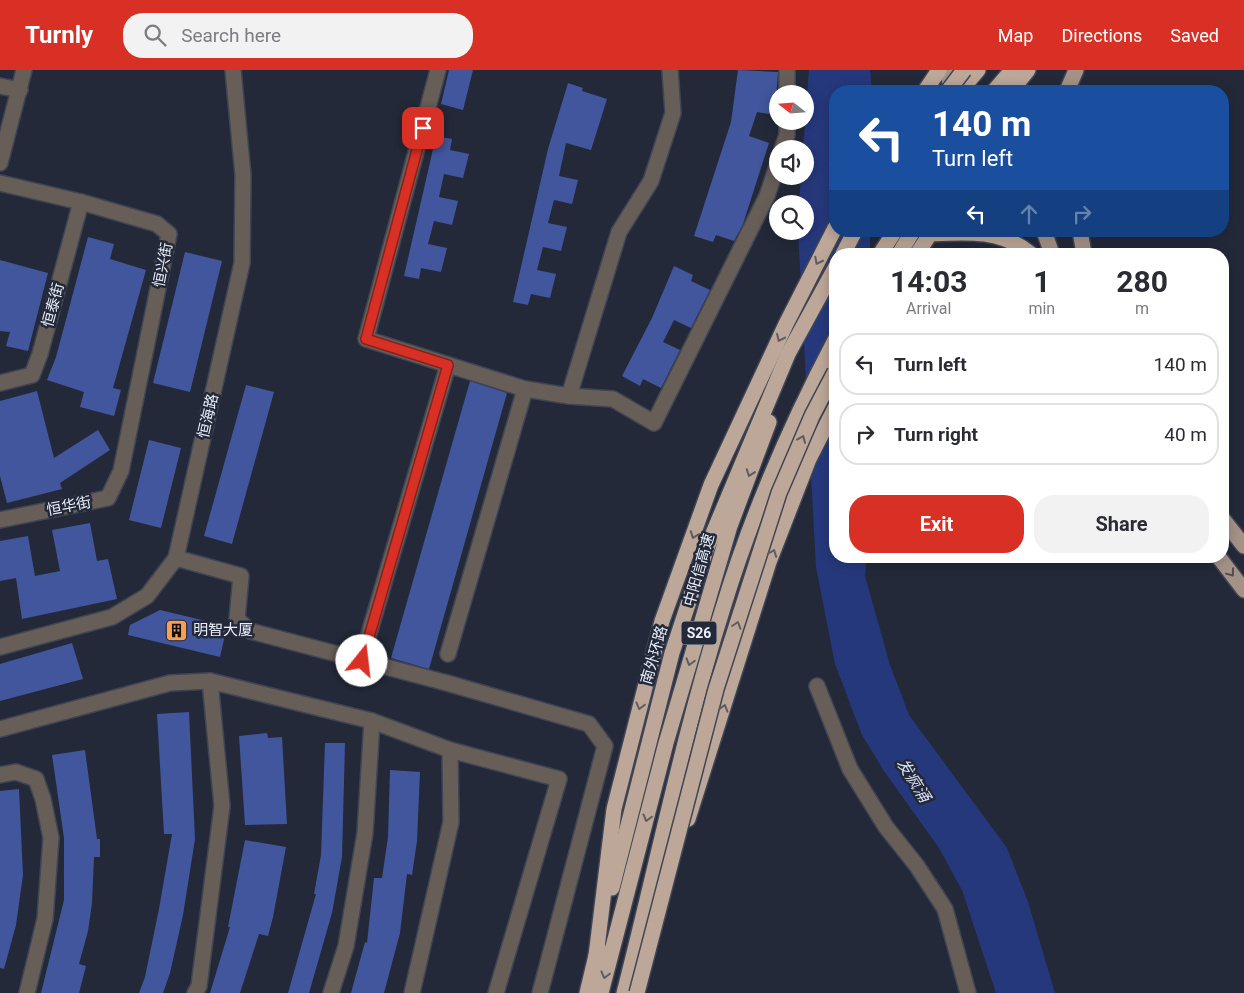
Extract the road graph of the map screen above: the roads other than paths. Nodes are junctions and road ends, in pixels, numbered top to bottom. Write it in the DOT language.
graph roads {
  1 [pos="24,70"];
  2 [pos="233,70"];
  3 [pos="438,70"];
  4 [pos="670,70"];
  5 [pos="787,70"];
  6 [pos="939,70"];
  7 [pos="947,70"];
  8 [pos="964,70"];
  9 [pos="978,70"];
  10 [pos="1012,70"];
  11 [pos="1028,70"];
  12 [pos="1076,70"];
  13 [pos="787,85"];
  14 [pos="929,85"];
  15 [pos="951,85"];
  16 [pos="953,85"];
  17 [pos="965,85"];
  18 [pos="999,85"];
  19 [pos="1016,85"];
  20 [pos="1070,85"];
  21 [pos="0,86"];
  22 [pos="20,90"];
  23 [pos="0,163"];
  24 [pos="0,183"];
  25 [pos="771,185"];
  26 [pos="81,202"];
  27 [pos="830,237"];
  28 [pos="853,237"];
  29 [pos="862,237"];
  30 [pos="891,237"];
  31 [pos="909,237"];
  32 [pos="928,237"];
  33 [pos="1000,237"];
  34 [pos="846,248"];
  35 [pos="855,248"];
  36 [pos="884,248"];
  37 [pos="903,248"];
  38 [pos="921,248"];
  39 [pos="1020,248"];
  40 [pos="829,279"];
  41 [pos="829,298"];
  42 [pos="829,351"];
  43 [pos="448,365"];
  44 [pos="0,383"];
  45 [pos="829,383"];
  46 [pos="525,389"];
  47 [pos="569,396"];
  48 [pos="829,420"];
  49 [pos="121,471"];
  50 [pos="0,520"];
  51 [pos="1229,527"];
  52 [pos="1244,546"];
  53 [pos="176,558"];
  54 [pos="1223,563"];
  55 [pos="1244,590"];
  56 [pos="0,647"];
  57 [pos="448,654"];
  58 [pos="362,661"];
  59 [pos="210,681"];
  60 [pos="817,686"];
  61 [pos="372,721"];
  62 [pos="0,729"];
  63 [pos="450,750"];
  64 [pos="0,775"];
  65 [pos="596,956"];
  66 [pos="630,968"];
  67 [pos="27,993"];
  68 [pos="195,993"];
  69 [pos="331,993"];
  70 [pos="412,993"];
  71 [pos="496,993"];
  72 [pos="540,993"];
  73 [pos="586,993"];
  74 [pos="601,993"];
  75 [pos="624,993"];
  76 [pos="636,993"];
  77 [pos="968,993"];
  1 -- 22 [label="street"];
  2 -- 53 [label="street, 恒海路"];
  3 -- 43 [label="street"];
  4 -- 47 [label="street"];
  5 -- 13 [label="street"];
  6 -- 14 [label="highway"];
  7 -- 15 [label="main road"];
  8 -- 16 [label="highway, bridge"];
  9 -- 17 [label="highway"];
  10 -- 18 [label="highway"];
  11 -- 19 [label="highway"];
  12 -- 20 [label="main road"];
  21 -- 22 [label="street"];
  22 -- 23 [label="street"];
  24 -- 26 [label="street, 恒兴街"];
  25 -- 47 [label="street"];
  26 -- 44 [label="street, 恒泰街"];
  26 -- 49 [label="street, 恒兴街"];
  27 -- 65 [label="highway, one-way"];
  28 -- 34 [label="highway"];
  29 -- 35 [label="highway"];
  30 -- 36 [label="highway"];
  31 -- 37 [label="highway"];
  32 -- 38 [label="highway"];
  33 -- 39 [label="highway"];
  40 -- 65 [label="highway, 南外环路"];
  41 -- 74 [label="highway, 中阳信高速 / S26, one-way"];
  42 -- 66 [label="highway"];
  43 -- 46 [label="street"];
  43 -- 58 [label="street"];
  76 -- 45 [label="highway, S26, one-way, bridge"];
  46 -- 47 [label="street"];
  46 -- 57 [label="street"];
  66 -- 48 [label="highway, one-way"];
  49 -- 50 [label="street, 恒华街"];
  51 -- 52 [label="main road"];
  53 -- 56 [label="street, 恒海路"];
  53 -- 58 [label="street"];
  54 -- 55 [label="main road, one-way"];
  58 -- 72 [label="street"];
  59 -- 61 [label="street"];
  59 -- 62 [label="street"];
  59 -- 68 [label="street"];
  60 -- 77 [label="street"];
  61 -- 63 [label="street"];
  61 -- 69 [label="street"];
  63 -- 70 [label="street"];
  63 -- 71 [label="street"];
  64 -- 67 [label="street"];
  65 -- 73 [label="highway"];
  66 -- 75 [label="highway"];
}
